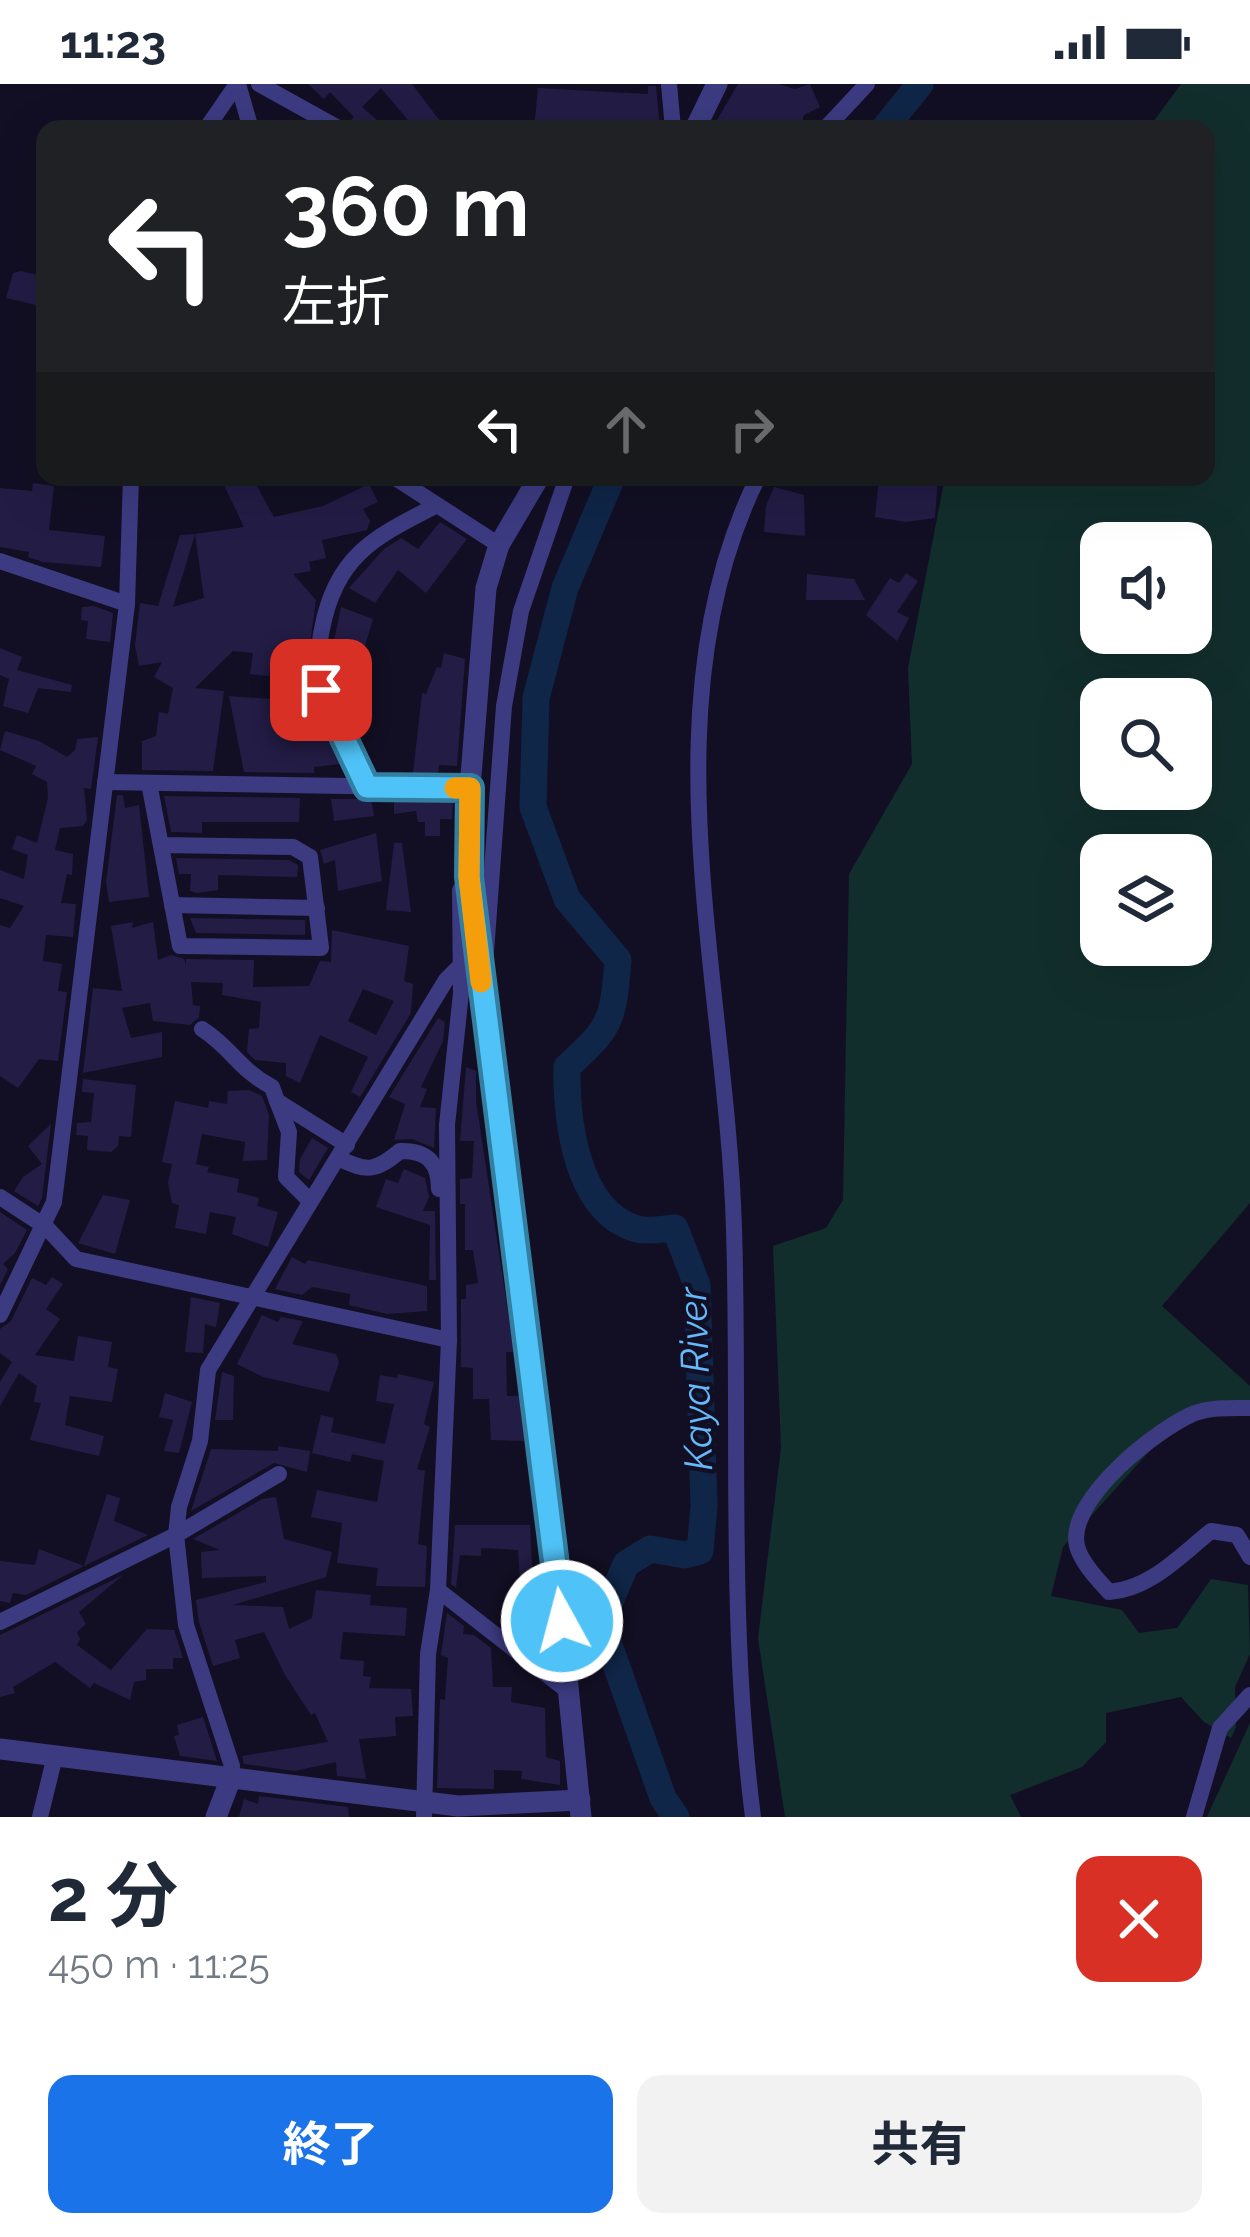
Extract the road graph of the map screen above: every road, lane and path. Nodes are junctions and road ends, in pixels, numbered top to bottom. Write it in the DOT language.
graph roads {
  1 [pos="237,84"];
  2 [pos="259,84"];
  3 [pos="668,84"];
  4 [pos="717,84"];
  5 [pos="867,84"];
  6 [pos="212,120"];
  7 [pos="247,120"];
  8 [pos="324,120"];
  9 [pos="672,120"];
  10 [pos="699,120"];
  11 [pos="833,120"];
  12 [pos="131,486"];
  13 [pos="408,486"];
  14 [pos="534,486"];
  15 [pos="564,486"];
  16 [pos="755,486"];
  17 [pos="436,505"];
  18 [pos="499,545"];
  19 [pos="0,561"];
  20 [pos="127,604"];
  21 [pos="105,782"];
  22 [pos="149,783"];
  23 [pos="367,787"];
  24 [pos="470,788"];
  25 [pos="161,845"];
  26 [pos="172,904"];
  27 [pos="316,908"];
  28 [pos="470,968"];
  29 [pos="202,1029"];
  30 [pos="277,1101"];
  31 [pos="342,1152"];
  32 [pos="0,1197"];
  33 [pos="448,1197"];
  34 [pos="309,1200"];
  35 [pos="46,1227"];
  36 [pos="254,1300"];
  37 [pos="0,1315"];
  38 [pos="449,1340"];
  39 [pos="1250,1408"];
  40 [pos="279,1474"];
  41 [pos="176,1534"];
  42 [pos="1250,1557"];
  43 [pos="438,1590"];
  44 [pos="0,1622"];
  45 [pos="569,1692"];
  46 [pos="1250,1695"];
  47 [pos="0,1749"];
  48 [pos="55,1756"];
  49 [pos="231,1778"];
  50 [pos="580,1809"];
  51 [pos="424,1810"];
  52 [pos="40,1817"];
  53 [pos="216,1817"];
  54 [pos="753,1817"];
  55 [pos="1194,1817"];
  1 -- 6 [label="street"];
  1 -- 7 [label="street"];
  2 -- 8 [label="street"];
  3 -- 9 [label="street"];
  4 -- 10 [label="street"];
  5 -- 11 [label="street"];
  12 -- 20 [label="street"];
  13 -- 17 [label="street"];
  14 -- 18 [label="street"];
  15 -- 28 [label="street"];
  16 -- 54 [label="street"];
  17 -- 18 [label="street"];
  17 -- 23 [label="street"];
  18 -- 24 [label="street"];
  19 -- 20 [label="street"];
  20 -- 21 [label="street"];
  21 -- 22 [label="street"];
  21 -- 35 [label="street"];
  22 -- 23 [label="street"];
  22 -- 25 [label="street"];
  23 -- 24 [label="street"];
  24 -- 28 [label="street"];
  25 -- 26 [label="street"];
  25 -- 27 [label="street"];
  26 -- 27 [label="street"];
  26 -- 27 [label="street"];
  28 -- 31 [label="street"];
  28 -- 33 [label="street"];
  28 -- 45 [label="street"];
  29 -- 30 [label="street"];
  30 -- 31 [label="street"];
  30 -- 34 [label="street"];
  31 -- 33 [label="street"];
  31 -- 34 [label="street"];
  32 -- 35 [label="street"];
  33 -- 38 [label="street"];
  34 -- 36 [label="street"];
  35 -- 36 [label="street"];
  35 -- 37 [label="street"];
  36 -- 38 [label="street"];
  36 -- 41 [label="street"];
  38 -- 43 [label="street"];
  39 -- 42 [label="street"];
  40 -- 41 [label="street"];
  41 -- 44 [label="street"];
  41 -- 49 [label="street"];
  43 -- 45 [label="street"];
  43 -- 51 [label="street"];
  45 -- 50 [label="street"];
  46 -- 55 [label="street"];
  47 -- 48 [label="street"];
  48 -- 49 [label="street"];
  48 -- 52 [label="street"];
  49 -- 51 [label="street"];
  49 -- 53 [label="street"];
  50 -- 51 [label="street"];
}
